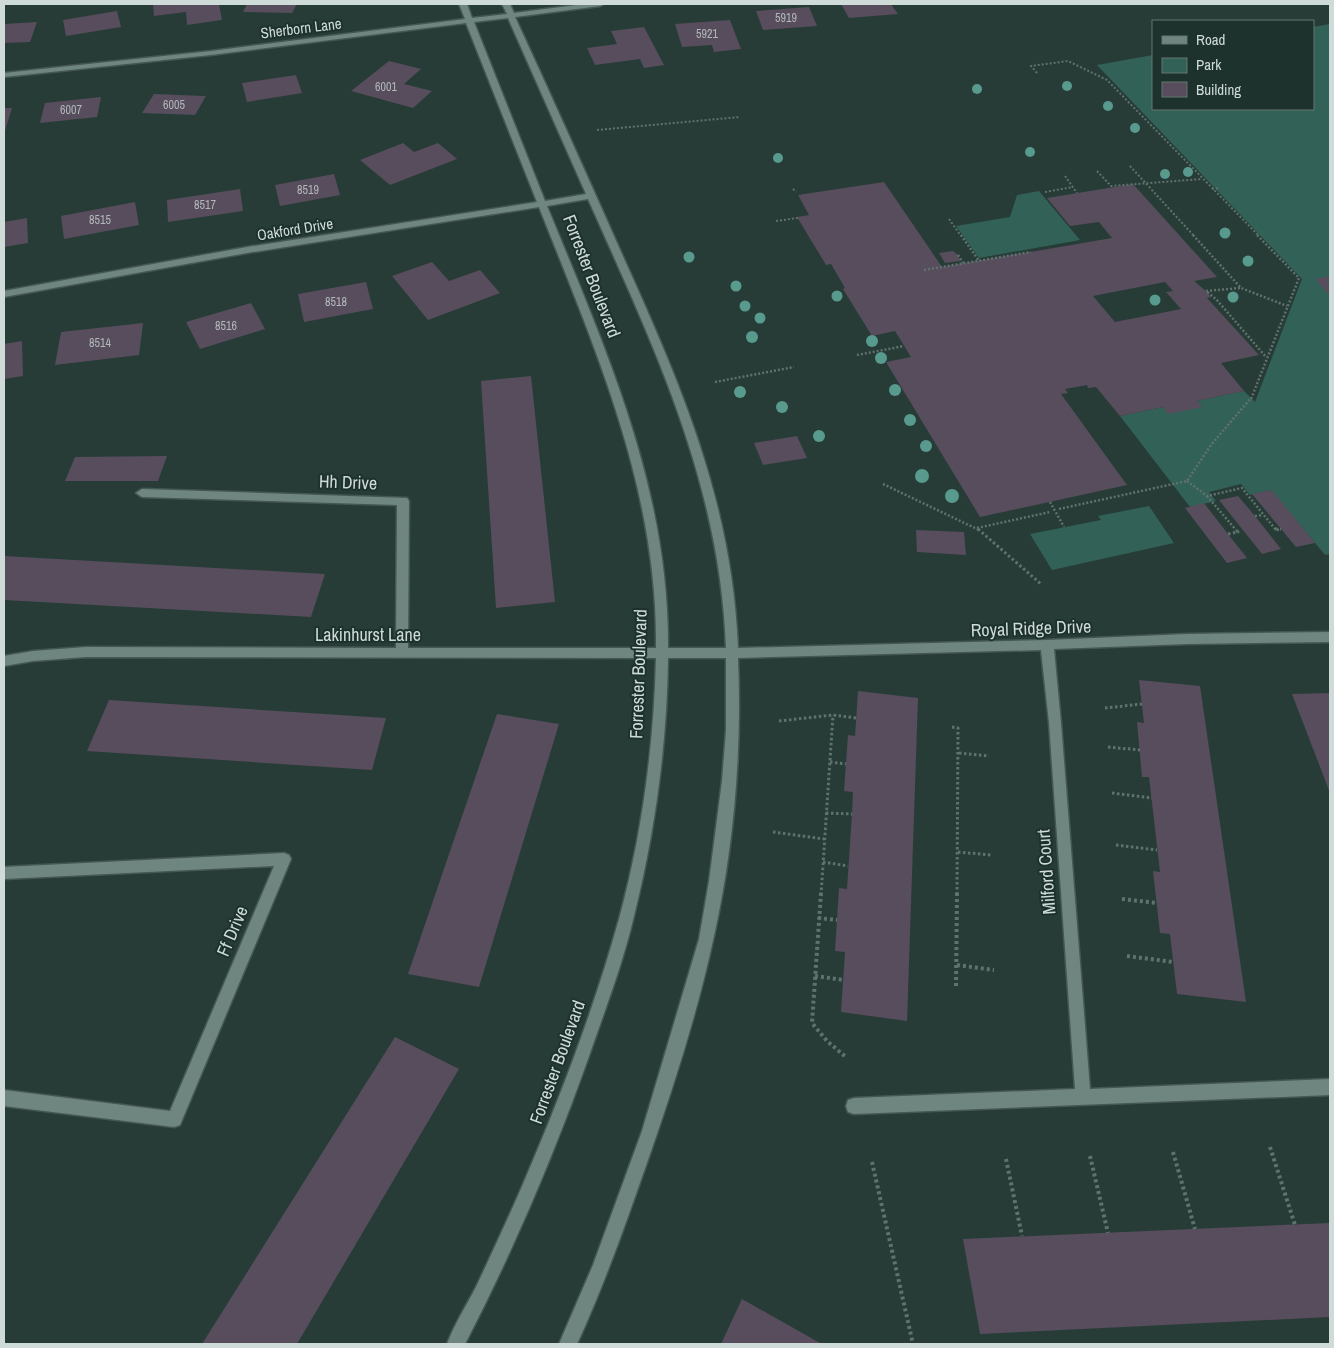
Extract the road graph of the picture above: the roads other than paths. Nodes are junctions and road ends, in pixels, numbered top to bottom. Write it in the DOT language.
graph roads {
  1 [pos="462,4"];
  2 [pos="506,4"];
  3 [pos="600,4"];
  4 [pos="511,16"];
  5 [pos="469,21"];
  6 [pos="4,75"];
  7 [pos="591,196"];
  8 [pos="543,204"];
  9 [pos="4,294"];
  10 [pos="142,493"];
  11 [pos="1330,637"];
  12 [pos="1047,645"];
  13 [pos="402,651"];
  14 [pos="662,653"];
  15 [pos="732,653"];
  16 [pos="4,661"];
  17 [pos="4,872"];
  18 [pos="1330,1087"];
  19 [pos="1083,1096"];
  20 [pos="4,1098"];
  21 [pos="854,1106"];
  22 [pos="456,1344"];
  23 [pos="568,1344"];
  1 -- 5 [label="street, Forrester Boulevard"];
  2 -- 4 [label="street, Forrester Boulevard"];
  3 -- 4 [label="street, Sherborn Lane"];
  4 -- 5 [label="street, Sherborn Lane"];
  4 -- 7 [label="street, Forrester Boulevard"];
  5 -- 6 [label="street, Sherborn Lane"];
  5 -- 8 [label="street, Forrester Boulevard"];
  7 -- 8 [label="street, Oakford Drive"];
  7 -- 15 [label="street, Forrester Boulevard"];
  8 -- 9 [label="street, Oakford Drive"];
  8 -- 14 [label="street, Forrester Boulevard"];
  10 -- 13 [label="street, Hh Drive"];
  11 -- 12 [label="street, Royal Ridge Drive"];
  12 -- 15 [label="street, Royal Ridge Drive"];
  12 -- 19 [label="street, Milford Court"];
  13 -- 14 [label="street, Lakinhurst Lane"];
  13 -- 16 [label="street, Lakinhurst Lane"];
  14 -- 15 [label="street, Lakinhurst Lane"];
  14 -- 22 [label="street, Forrester Boulevard"];
  15 -- 23 [label="street, Forrester Boulevard"];
  17 -- 20 [label="street, Ff Drive"];
  18 -- 19 [label="street"];
  19 -- 21 [label="street"];
}
